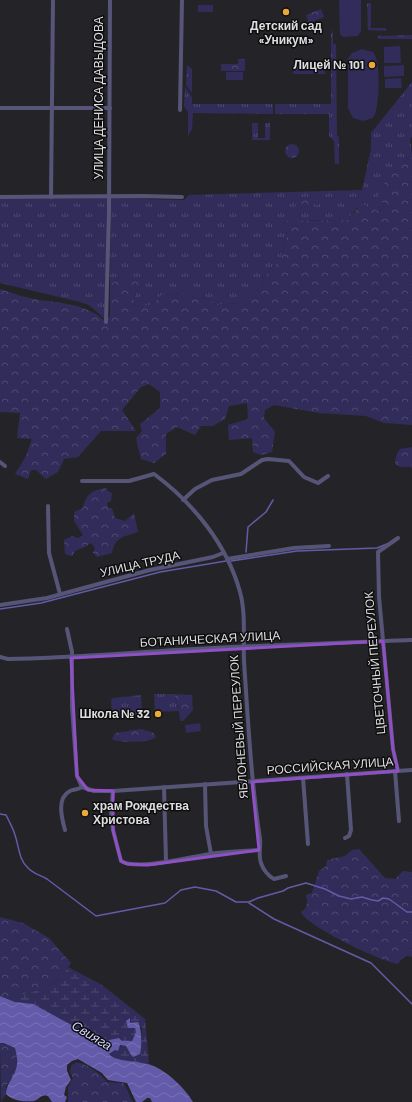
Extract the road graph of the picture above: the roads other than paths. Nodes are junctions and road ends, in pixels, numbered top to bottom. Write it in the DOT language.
graph roads {
  1 [pos="53,0"];
  2 [pos="110,0"];
  3 [pos="182,0"];
  4 [pos="0,108"];
  5 [pos="52,108"];
  6 [pos="110,108"];
  7 [pos="180,110"];
  8 [pos="109,196"];
  9 [pos="51,197"];
  10 [pos="0,198"];
  11 [pos="182,198"];
  12 [pos="106,322"];
  13 [pos="0,462"];
  14 [pos="5,466"];
  15 [pos="328,476"];
  16 [pos="82,481"];
  17 [pos="183,500"];
  18 [pos="48,506"];
  19 [pos="398,538"];
  20 [pos="330,546"];
  21 [pos="223,553"];
  22 [pos="226,558"];
  23 [pos="60,594"];
  24 [pos="0,605"];
  25 [pos="67,629"];
  26 [pos="412,640"];
  27 [pos="383,641"];
  28 [pos="244,647"];
  29 [pos="0,657"];
  30 [pos="72,658"];
  31 [pos="412,770"];
  32 [pos="397,771"];
  33 [pos="347,774"];
  34 [pos="302,778"];
  35 [pos="252,782"];
  36 [pos="205,784"];
  37 [pos="82,787"];
  38 [pos="164,787"];
  39 [pos="113,791"];
  40 [pos="399,821"];
  41 [pos="65,830"];
  42 [pos="345,838"];
  43 [pos="308,844"];
  44 [pos="259,850"];
  45 [pos="211,854"];
  46 [pos="166,861"];
  47 [pos="286,876"];
  1 -- 5 [label="street"];
  2 -- 6 [label="street, УЛИЦА ДЕНИСА ДАВЫДОВА"];
  3 -- 7 [label="street"];
  4 -- 5 [label="street"];
  5 -- 6 [label="street"];
  5 -- 9 [label="street"];
  6 -- 8 [label="street, УЛИЦА ДЕНИСА ДАВЫДОВА"];
  8 -- 9 [label="street"];
  8 -- 11 [label="street"];
  8 -- 12 [label="street, УЛИЦА ДЕНИСА ДАВЫДОВА"];
  9 -- 10 [label="street"];
  13 -- 14 [label="street"];
  15 -- 17 [label="street"];
  16 -- 17 [label="street, ЯБЛОНЕВЫЙ ПЕРЕУЛОК"];
  17 -- 21 [label="street, ЯБЛОНЕВЫЙ ПЕРЕУЛОК"];
  18 -- 23 [label="street"];
  19 -- 27 [label="street, ЦВЕТОЧНЫЙ ПЕРЕУЛОК"];
  20 -- 22 [label="street"];
  21 -- 22 [label="street, ЯБЛОНЕВЫЙ ПЕРЕУЛОК"];
  21 -- 23 [label="street, УЛИЦА ТРУДА"];
  22 -- 28 [label="street, ЯБЛОНЕВЫЙ ПЕРЕУЛОК"];
  23 -- 24 [label="street, УЛИЦА ТРУДА"];
  25 -- 30 [label="street"];
  26 -- 27 [label="street, БОТАНИЧЕСКАЯ УЛИЦА"];
  27 -- 28 [label="street, БОТАНИЧЕСКАЯ УЛИЦА"];
  27 -- 32 [label="street, ЦВЕТОЧНЫЙ ПЕРЕУЛОК"];
  28 -- 30 [label="street, БОТАНИЧЕСКАЯ УЛИЦА"];
  28 -- 35 [label="street, ЯБЛОНЕВЫЙ ПЕРЕУЛОК"];
  29 -- 30 [label="street, БОТАНИЧЕСКАЯ УЛИЦА"];
  30 -- 37 [label="street"];
  31 -- 32 [label="street, РОССИЙСКАЯ УЛИЦА"];
  32 -- 33 [label="street, РОССИЙСКАЯ УЛИЦА"];
  32 -- 40 [label="street, ЦВЕТОЧНЫЙ ПЕРЕУЛОК"];
  33 -- 34 [label="street, РОССИЙСКАЯ УЛИЦА"];
  33 -- 42 [label="street"];
  34 -- 35 [label="street, РОССИЙСКАЯ УЛИЦА"];
  34 -- 43 [label="street"];
  35 -- 36 [label="street, РОССИЙСКАЯ УЛИЦА"];
  35 -- 44 [label="street, ЯБЛОНЕВЫЙ ПЕРЕУЛОК"];
  36 -- 38 [label="street, РОССИЙСКАЯ УЛИЦА"];
  36 -- 45 [label="street"];
  37 -- 39 [label="street, РОССИЙСКАЯ УЛИЦА"];
  37 -- 41 [label="street"];
  38 -- 39 [label="street, РОССИЙСКАЯ УЛИЦА"];
  38 -- 46 [label="street"];
  39 -- 46 [label="street"];
  44 -- 45 [label="street"];
  44 -- 47 [label="street, ЯБЛОНЕВЫЙ ПЕРЕУЛОК"];
  45 -- 46 [label="street"];
}
